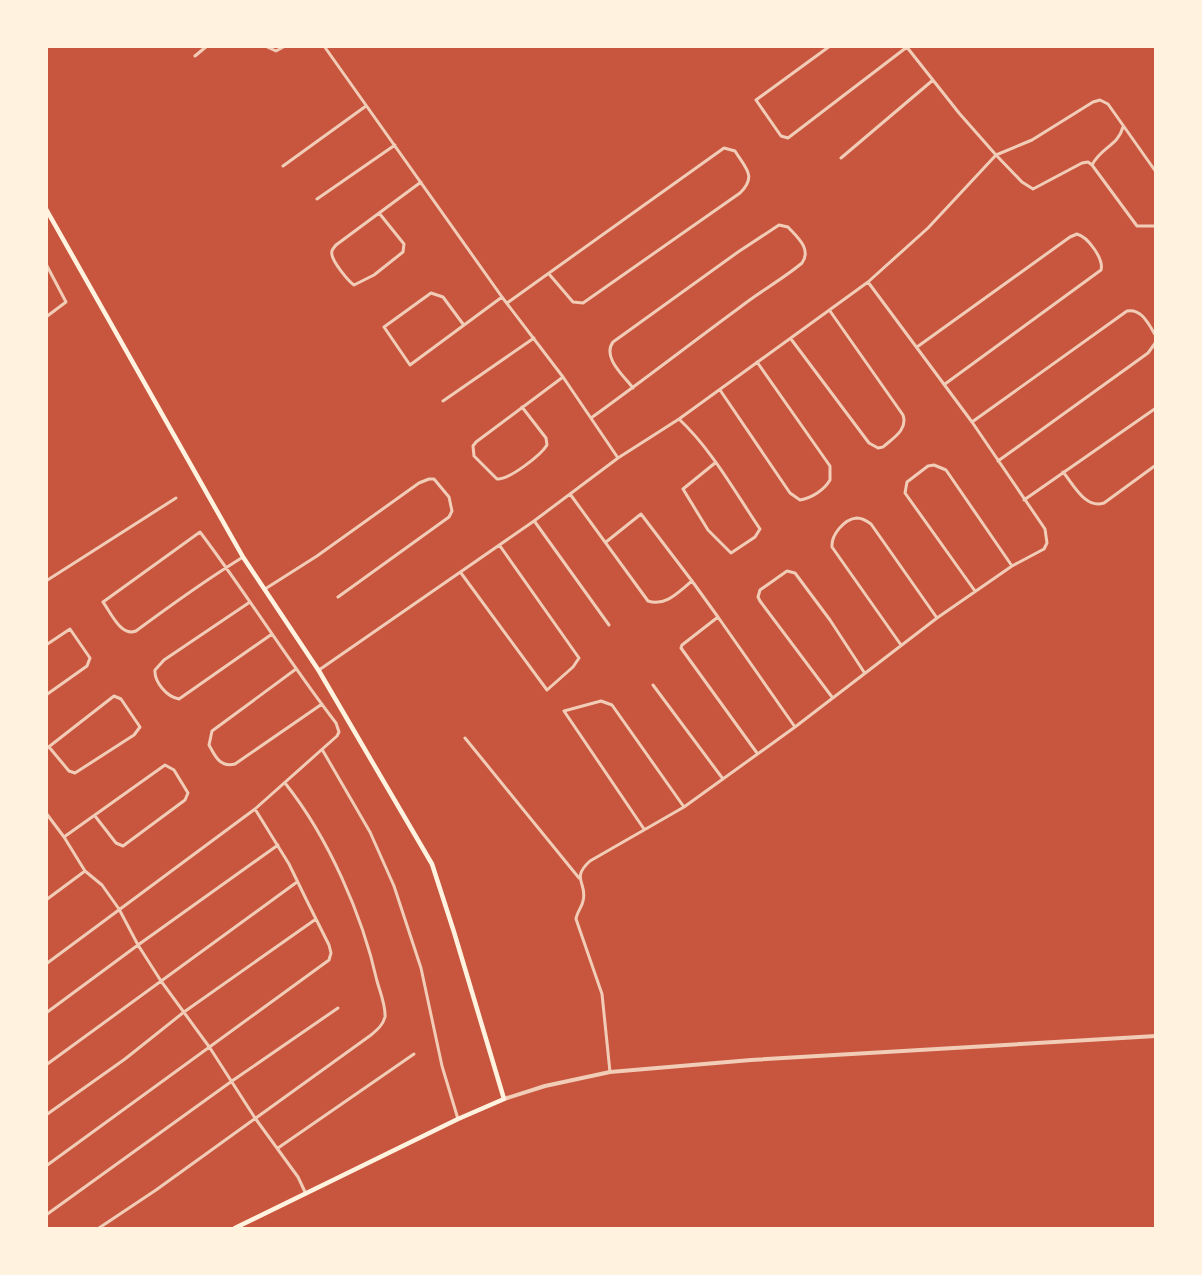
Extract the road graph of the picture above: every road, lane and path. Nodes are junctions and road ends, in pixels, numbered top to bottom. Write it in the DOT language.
graph roads {
  1 [pos="207,46"];
  2 [pos="265,46"];
  3 [pos="285,46"];
  4 [pos="324,46"];
  5 [pos="830,46"];
  6 [pos="906,47"];
  7 [pos="195,56"];
  8 [pos="933,80"];
  9 [pos="366,106"];
  10 [pos="1123,127"];
  11 [pos="395,145"];
  12 [pos="996,155"];
  13 [pos="841,158"];
  14 [pos="1092,165"];
  15 [pos="283,166"];
  16 [pos="1155,172"];
  17 [pos="421,182"];
  18 [pos="317,199"];
  19 [pos="46,209"];
  20 [pos="379,213"];
  21 [pos="1155,226"];
  22 [pos="46,264"];
  23 [pos="48,272"];
  24 [pos="549,274"];
  25 [pos="868,282"];
  26 [pos="502,297"];
  27 [pos="507,303"];
  28 [pos="830,310"];
  29 [pos="46,316"];
  30 [pos="463,324"];
  31 [pos="1155,336"];
  32 [pos="534,338"];
  33 [pos="791,339"];
  34 [pos="1155,342"];
  35 [pos="917,347"];
  36 [pos="756,362"];
  37 [pos="563,377"];
  38 [pos="945,385"];
  39 [pos="633,388"];
  40 [pos="720,390"];
  41 [pos="443,401"];
  42 [pos="522,407"];
  43 [pos="1155,408"];
  44 [pos="591,418"];
  45 [pos="679,419"];
  46 [pos="972,422"];
  47 [pos="618,458"];
  48 [pos="998,461"];
  49 [pos="715,463"];
  50 [pos="1155,465"];
  51 [pos="1064,472"];
  52 [pos="570,494"];
  53 [pos="176,498"];
  54 [pos="1024,500"];
  55 [pos="534,521"];
  56 [pos="606,542"];
  57 [pos="500,545"];
  58 [pos="243,557"];
  59 [pos="1012,566"];
  60 [pos="227,567"];
  61 [pos="461,573"];
  62 [pos="692,580"];
  63 [pos="46,581"];
  64 [pos="265,590"];
  65 [pos="975,591"];
  66 [pos="338,597"];
  67 [pos="250,602"];
  68 [pos="718,617"];
  69 [pos="938,618"];
  70 [pos="609,625"];
  71 [pos="273,634"];
  72 [pos="46,645"];
  73 [pos="901,645"];
  74 [pos="296,669"];
  75 [pos="319,670"];
  76 [pos="864,673"];
  77 [pos="653,685"];
  78 [pos="46,694"];
  79 [pos="832,698"];
  80 [pos="322,705"];
  81 [pos="795,726"];
  82 [pos="465,738"];
  83 [pos="48,748"];
  84 [pos="323,750"];
  85 [pos="757,753"];
  86 [pos="723,779"];
  87 [pos="285,783"];
  88 [pos="684,807"];
  89 [pos="255,808"];
  90 [pos="46,813"];
  91 [pos="95,816"];
  92 [pos="644,830"];
  93 [pos="64,837"];
  94 [pos="278,845"];
  95 [pos="85,871"];
  96 [pos="579,878"];
  97 [pos="298,882"];
  98 [pos="46,900"];
  99 [pos="118,909"];
  100 [pos="316,919"];
  101 [pos="138,945"];
  102 [pos="46,964"];
  103 [pos="162,981"];
  104 [pos="338,1008"];
  105 [pos="184,1012"];
  106 [pos="46,1013"];
  107 [pos="1155,1036"];
  108 [pos="210,1048"];
  109 [pos="414,1054"];
  110 [pos="46,1065"];
  111 [pos="610,1072"];
  112 [pos="232,1081"];
  113 [pos="504,1099"];
  114 [pos="46,1114"];
  115 [pos="255,1118"];
  116 [pos="458,1119"];
  117 [pos="278,1148"];
  118 [pos="46,1166"];
  119 [pos="306,1194"];
  120 [pos="46,1215"];
  121 [pos="99,1228"];
  122 [pos="235,1228"];
  1 -- 7 [label="street"];
  2 -- 3 [label="street"];
  4 -- 9 [label="street"];
  5 -- 6 [label="street"];
  6 -- 8 [label="street"];
  8 -- 12 [label="street"];
  8 -- 13 [label="street"];
  9 -- 11 [label="street"];
  9 -- 15 [label="street"];
  10 -- 12 [label="street"];
  10 -- 14 [label="street"];
  10 -- 16 [label="street"];
  11 -- 17 [label="street"];
  11 -- 18 [label="street"];
  12 -- 14 [label="street"];
  12 -- 25 [label="street"];
  14 -- 21 [label="street"];
  17 -- 20 [label="street"];
  17 -- 26 [label="street"];
  19 -- 58 [label="main road"];
  20 -- 20 [label="street"];
  22 -- 23 [label="street"];
  23 -- 29 [label="street"];
  24 -- 24 [label="street"];
  24 -- 27 [label="street"];
  25 -- 28 [label="street"];
  25 -- 35 [label="street"];
  26 -- 27 [label="street"];
  26 -- 30 [label="street"];
  27 -- 32 [label="street"];
  28 -- 33 [label="street"];
  28 -- 33 [label="street"];
  30 -- 30 [label="street"];
  31 -- 46 [label="street"];
  32 -- 37 [label="street"];
  32 -- 41 [label="street"];
  33 -- 36 [label="street"];
  34 -- 48 [label="street"];
  35 -- 38 [label="street"];
  35 -- 38 [label="street"];
  36 -- 40 [label="street"];
  36 -- 40 [label="street"];
  37 -- 42 [label="street"];
  37 -- 44 [label="street"];
  38 -- 46 [label="street"];
  39 -- 39 [label="street"];
  39 -- 44 [label="street"];
  40 -- 45 [label="street"];
  42 -- 42 [label="street"];
  43 -- 51 [label="street"];
  44 -- 47 [label="street"];
  45 -- 47 [label="street"];
  45 -- 49 [label="street"];
  46 -- 48 [label="street"];
  47 -- 52 [label="street"];
  48 -- 54 [label="street"];
  49 -- 49 [label="street"];
  50 -- 51 [label="street"];
  51 -- 54 [label="street"];
  52 -- 55 [label="street"];
  52 -- 56 [label="street"];
  53 -- 63 [label="street"];
  54 -- 59 [label="street"];
  55 -- 57 [label="street"];
  55 -- 70 [label="street"];
  56 -- 62 [label="street"];
  56 -- 62 [label="street"];
  57 -- 61 [label="street"];
  57 -- 61 [label="street"];
  58 -- 60 [label="street"];
  58 -- 64 [label="main road"];
  59 -- 65 [label="street"];
  59 -- 65 [label="street"];
  60 -- 60 [label="street"];
  60 -- 67 [label="street"];
  61 -- 75 [label="street"];
  62 -- 68 [label="street"];
  64 -- 66 [label="street"];
  64 -- 75 [label="main road"];
  65 -- 69 [label="street"];
  67 -- 71 [label="street"];
  67 -- 71 [label="street"];
  68 -- 81 [label="street"];
  68 -- 85 [label="street"];
  69 -- 73 [label="street"];
  69 -- 73 [label="street"];
  71 -- 74 [label="street"];
  72 -- 78 [label="street"];
  73 -- 76 [label="street"];
  74 -- 80 [label="street"];
  74 -- 80 [label="street"];
  75 -- 113 [label="main road"];
  76 -- 79 [label="street"];
  76 -- 79 [label="street"];
  77 -- 86 [label="street"];
  79 -- 81 [label="street"];
  80 -- 84 [label="street"];
  81 -- 85 [label="street"];
  82 -- 96 [label="street"];
  83 -- 83 [label="street"];
  84 -- 87 [label="street"];
  84 -- 116 [label="street"];
  85 -- 86 [label="street"];
  86 -- 88 [label="street"];
  87 -- 89 [label="street"];
  87 -- 115 [label="street"];
  88 -- 92 [label="street"];
  88 -- 92 [label="street"];
  89 -- 94 [label="street"];
  89 -- 99 [label="street"];
  90 -- 93 [label="street"];
  91 -- 91 [label="street"];
  91 -- 93 [label="street"];
  92 -- 96 [label="street"];
  93 -- 95 [label="street"];
  94 -- 97 [label="street"];
  94 -- 101 [label="street"];
  95 -- 98 [label="street"];
  95 -- 99 [label="street"];
  96 -- 111 [label="street"];
  97 -- 100 [label="street"];
  97 -- 103 [label="street"];
  99 -- 101 [label="street"];
  99 -- 102 [label="street"];
  100 -- 105 [label="street"];
  100 -- 108 [label="street"];
  101 -- 103 [label="street"];
  101 -- 106 [label="street"];
  103 -- 105 [label="street"];
  103 -- 110 [label="street"];
  104 -- 112 [label="street"];
  105 -- 108 [label="street"];
  105 -- 114 [label="street"];
  107 -- 111 [label="street"];
  108 -- 112 [label="street"];
  108 -- 118 [label="street"];
  109 -- 117 [label="street"];
  111 -- 113 [label="street"];
  112 -- 115 [label="street"];
  112 -- 120 [label="street"];
  113 -- 116 [label="main road"];
  115 -- 117 [label="street"];
  115 -- 121 [label="street"];
  116 -- 119 [label="main road"];
  117 -- 119 [label="street"];
  119 -- 122 [label="main road"];
}
